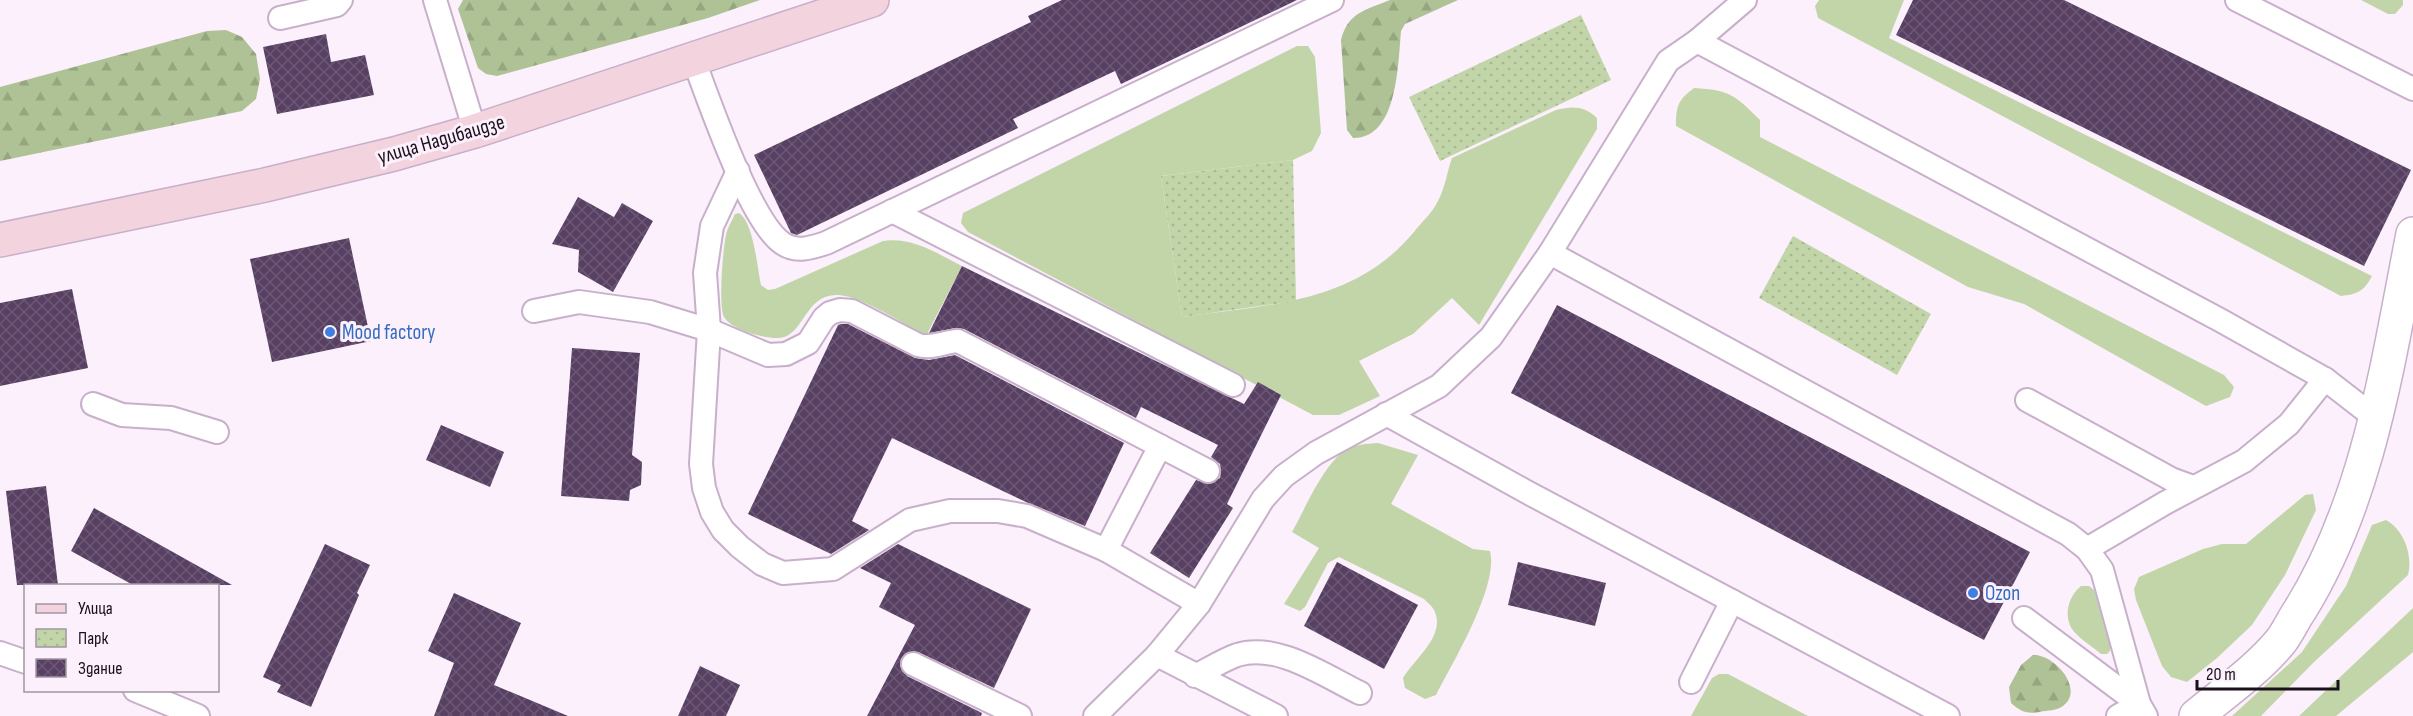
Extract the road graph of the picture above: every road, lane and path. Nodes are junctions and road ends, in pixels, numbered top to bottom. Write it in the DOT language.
graph roads {
  1 [pos="341,0"];
  2 [pos="435,0"];
  3 [pos="872,0"];
  4 [pos="1332,0"];
  5 [pos="1745,0"];
  6 [pos="2237,0"];
  7 [pos="280,18"];
  8 [pos="1697,41"];
  9 [pos="693,58"];
  10 [pos="2413,89"];
  11 [pos="475,131"];
  12 [pos="738,171"];
  13 [pos="892,211"];
  14 [pos="2413,234"];
  15 [pos="0,240"];
  16 [pos="1550,253"];
  17 [pos="534,311"];
  18 [pos="709,330"];
  19 [pos="2325,379"];
  20 [pos="1233,385"];
  21 [pos="2027,400"];
  22 [pos="93,404"];
  23 [pos="1386,414"];
  24 [pos="2374,417"];
  25 [pos="217,432"];
  26 [pos="1160,446"];
  27 [pos="1208,471"];
  28 [pos="2193,487"];
  29 [pos="2087,549"];
  30 [pos="1106,550"];
  31 [pos="1732,601"];
  32 [pos="1199,604"];
  33 [pos="2024,618"];
  34 [pos="0,653"];
  35 [pos="1157,655"];
  36 [pos="24,661"];
  37 [pos="913,664"];
  38 [pos="1195,676"];
  39 [pos="1690,682"];
  40 [pos="140,692"];
  41 [pos="1360,693"];
  42 [pos="2142,710"];
  43 [pos="198,716"];
  44 [pos="1020,716"];
  45 [pos="1095,716"];
  46 [pos="1276,716"];
  47 [pos="1948,716"];
  48 [pos="2118,716"];
  49 [pos="2196,716"];
  1 -- 7 [label="lane"];
  2 -- 11 [label="lane"];
  3 -- 9 [label="main road, улица Надибаидзе"];
  4 -- 13 [label="lane"];
  5 -- 8 [label="lane"];
  6 -- 10 [label="lane"];
  8 -- 16 [label="lane"];
  8 -- 19 [label="lane"];
  9 -- 11 [label="main road, улица Надибаидзе"];
  9 -- 12 [label="lane"];
  11 -- 15 [label="main road, улица Надибаидзе"];
  12 -- 13 [label="lane"];
  12 -- 18 [label="lane"];
  13 -- 20 [label="lane"];
  14 -- 24 [label="street"];
  16 -- 23 [label="lane"];
  16 -- 29 [label="lane"];
  17 -- 18 [label="lane"];
  18 -- 26 [label="lane"];
  18 -- 30 [label="lane"];
  19 -- 24 [label="lane"];
  19 -- 28 [label="lane"];
  21 -- 28 [label="lane"];
  22 -- 25 [label="lane"];
  23 -- 31 [label="lane"];
  23 -- 32 [label="lane"];
  24 -- 49 [label="street"];
  26 -- 27 [label="lane"];
  26 -- 30 [label="lane"];
  28 -- 29 [label="lane"];
  29 -- 42 [label="lane"];
  30 -- 32 [label="lane"];
  31 -- 39 [label="lane"];
  31 -- 47 [label="lane"];
  32 -- 35 [label="lane"];
  33 -- 42 [label="lane"];
  34 -- 36 [label="lane"];
  35 -- 38 [label="lane"];
  35 -- 45 [label="lane"];
  37 -- 44 [label="lane"];
  38 -- 41 [label="lane"];
  38 -- 46 [label="lane"];
  40 -- 43 [label="lane"];
  42 -- 48 [label="lane"];
}
